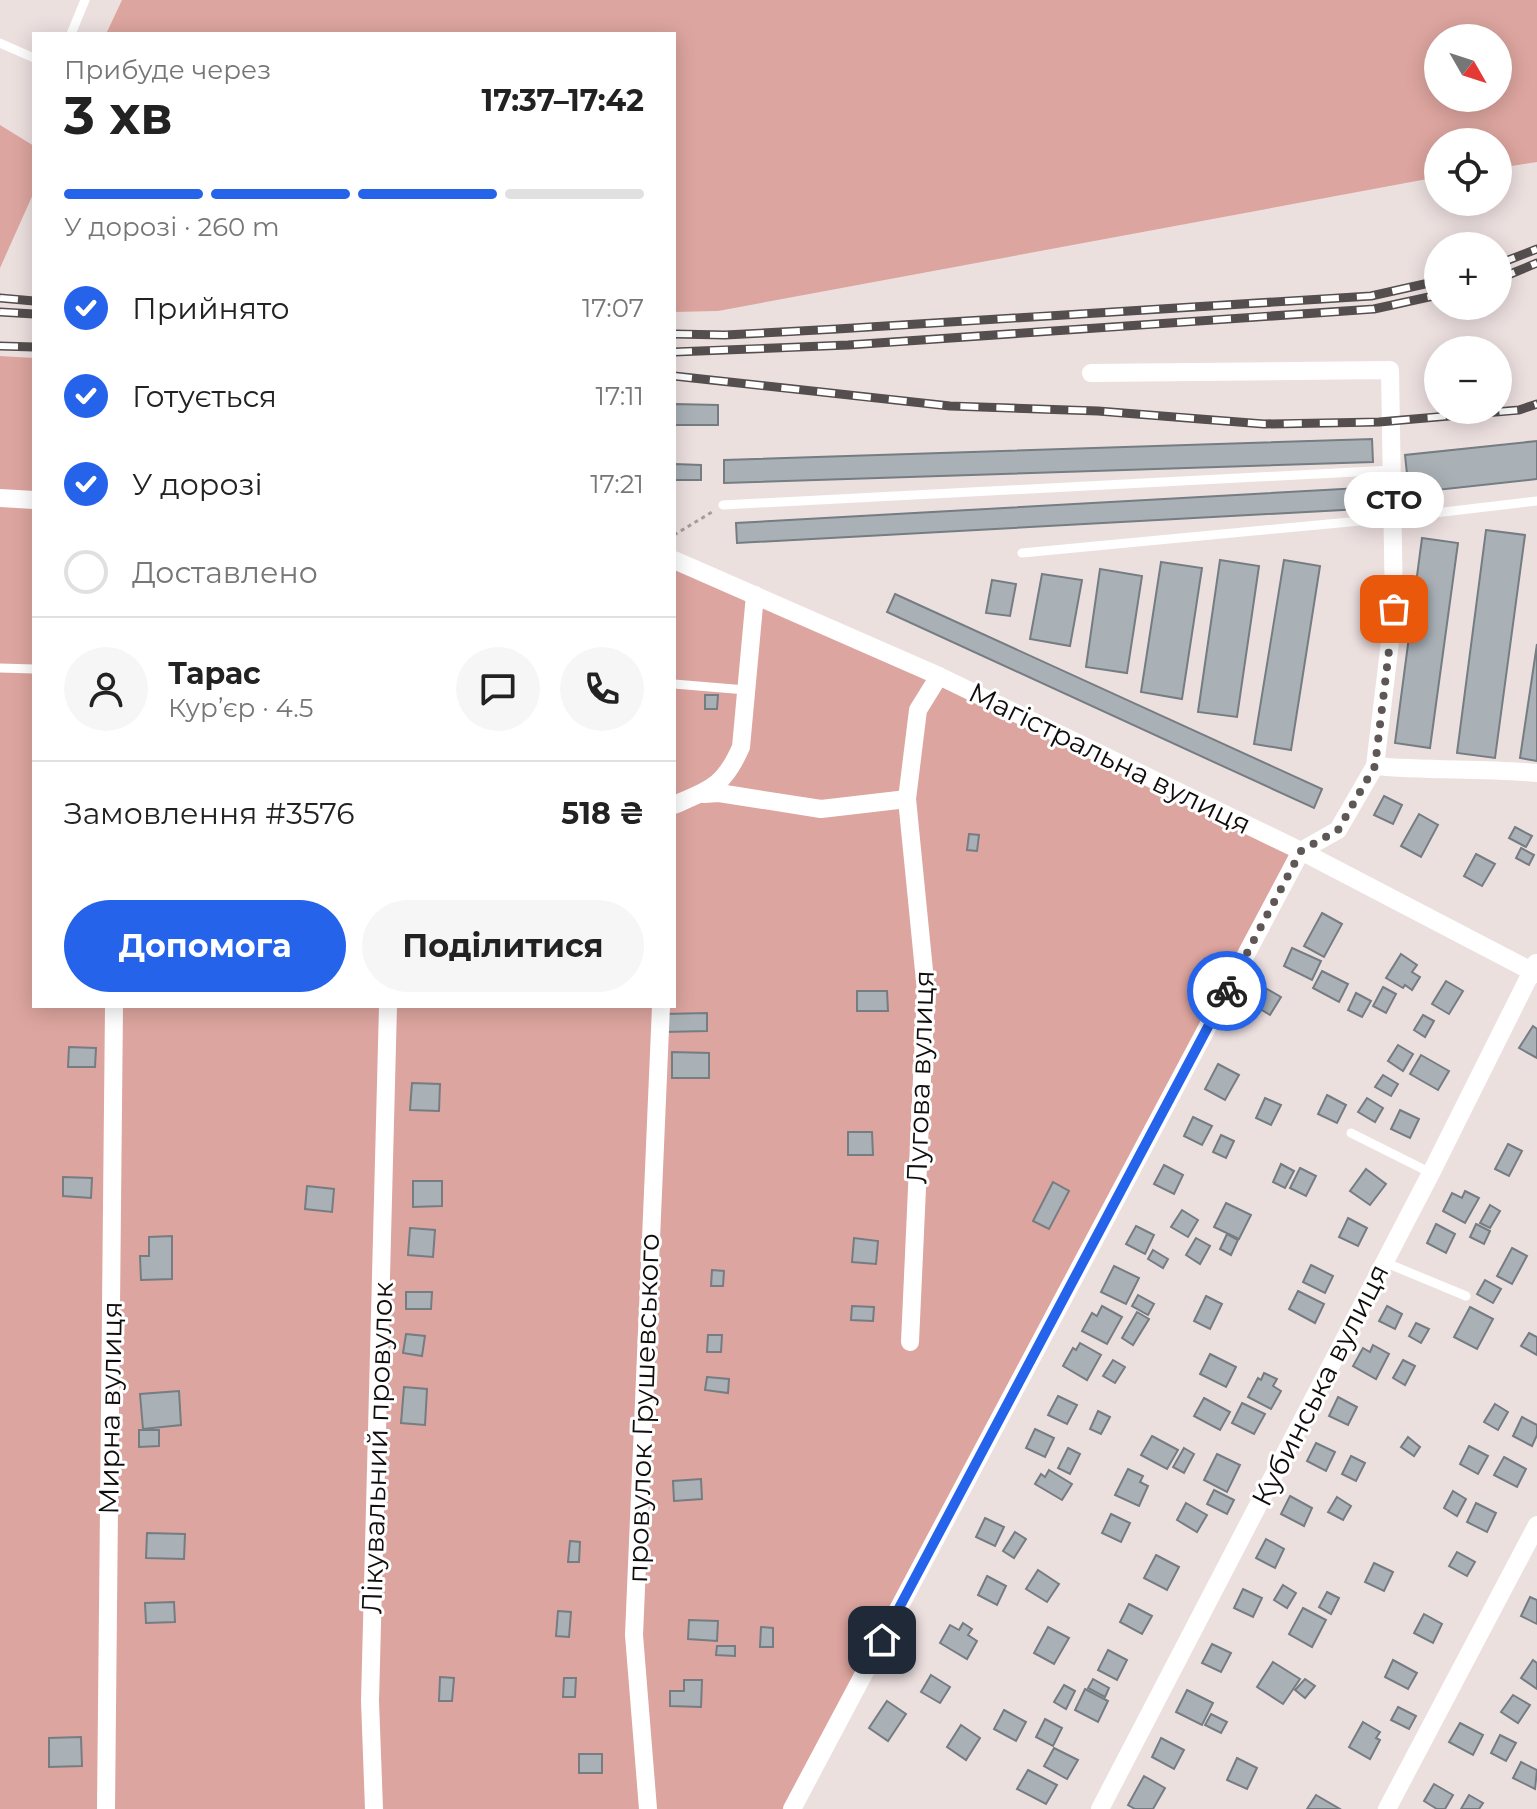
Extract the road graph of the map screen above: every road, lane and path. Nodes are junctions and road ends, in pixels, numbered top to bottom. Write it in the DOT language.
graph roads {
  1 [pos="85,0"];
  2 [pos="72,32"];
  3 [pos="0,43"];
  4 [pos="32,57"];
  5 [pos="1091,373"];
  6 [pos="1392,470"];
  7 [pos="0,498"];
  8 [pos="32,500"];
  9 [pos="1537,501"];
  10 [pos="723,505"];
  11 [pos="1392,518"];
  12 [pos="676,534"];
  13 [pos="1022,553"];
  14 [pos="676,561"];
  15 [pos="755,595"];
  16 [pos="0,668"];
  17 [pos="32,669"];
  18 [pos="939,676"];
  19 [pos="676,684"];
  20 [pos="746,690"];
  21 [pos="1375,766"];
  22 [pos="1537,773"];
  23 [pos="697,795"];
  24 [pos="907,799"];
  25 [pos="676,804"];
  26 [pos="1301,851"];
  27 [pos="1535,968"];
  28 [pos="114,1008"];
  29 [pos="388,1008"];
  30 [pos="661,1008"];
  31 [pos="1351,1133"];
  32 [pos="1431,1173"];
  33 [pos="1384,1262"];
  34 [pos="1466,1296"];
  35 [pos="910,1342"];
  36 [pos="1537,1525"];
  37 [pos="106,1809"];
  38 [pos="374,1809"];
  39 [pos="648,1809"];
  40 [pos="792,1809"];
  41 [pos="1100,1809"];
  42 [pos="1387,1809"];
  1 -- 2 [label="lane"];
  3 -- 4 [label="lane"];
  5 -- 6 [label="street"];
  6 -- 10 [label="lane"];
  6 -- 11 [label="street"];
  7 -- 8 [label="street"];
  9 -- 11 [label="lane"];
  10 -- 12 [label="path"];
  11 -- 13 [label="lane"];
  11 -- 21 [label="street"];
  14 -- 15 [label="street, Магістральна вулиця"];
  15 -- 18 [label="street, Магістральна вулиця"];
  15 -- 20 [label="street"];
  16 -- 17 [label="lane"];
  18 -- 24 [label="street, Лугова вулиця"];
  18 -- 26 [label="street, Магістральна вулиця"];
  19 -- 20 [label="lane"];
  20 -- 23 [label="street"];
  21 -- 22 [label="street"];
  21 -- 26 [label="street"];
  23 -- 24 [label="street"];
  23 -- 25 [label="street"];
  24 -- 35 [label="street, Лугова вулиця"];
  26 -- 27 [label="street, Магістральна вулиця"];
  26 -- 40 [label="street"];
  27 -- 32 [label="street, Кубинська вулиця"];
  28 -- 37 [label="street, Мирна вулиця"];
  29 -- 38 [label="street, Лікувальний провулок"];
  30 -- 39 [label="street, провулок Грушевського"];
  31 -- 32 [label="lane"];
  32 -- 33 [label="street, Кубинська вулиця"];
  33 -- 34 [label="lane"];
  33 -- 41 [label="street, Кубинська вулиця"];
  36 -- 42 [label="street"];
}
